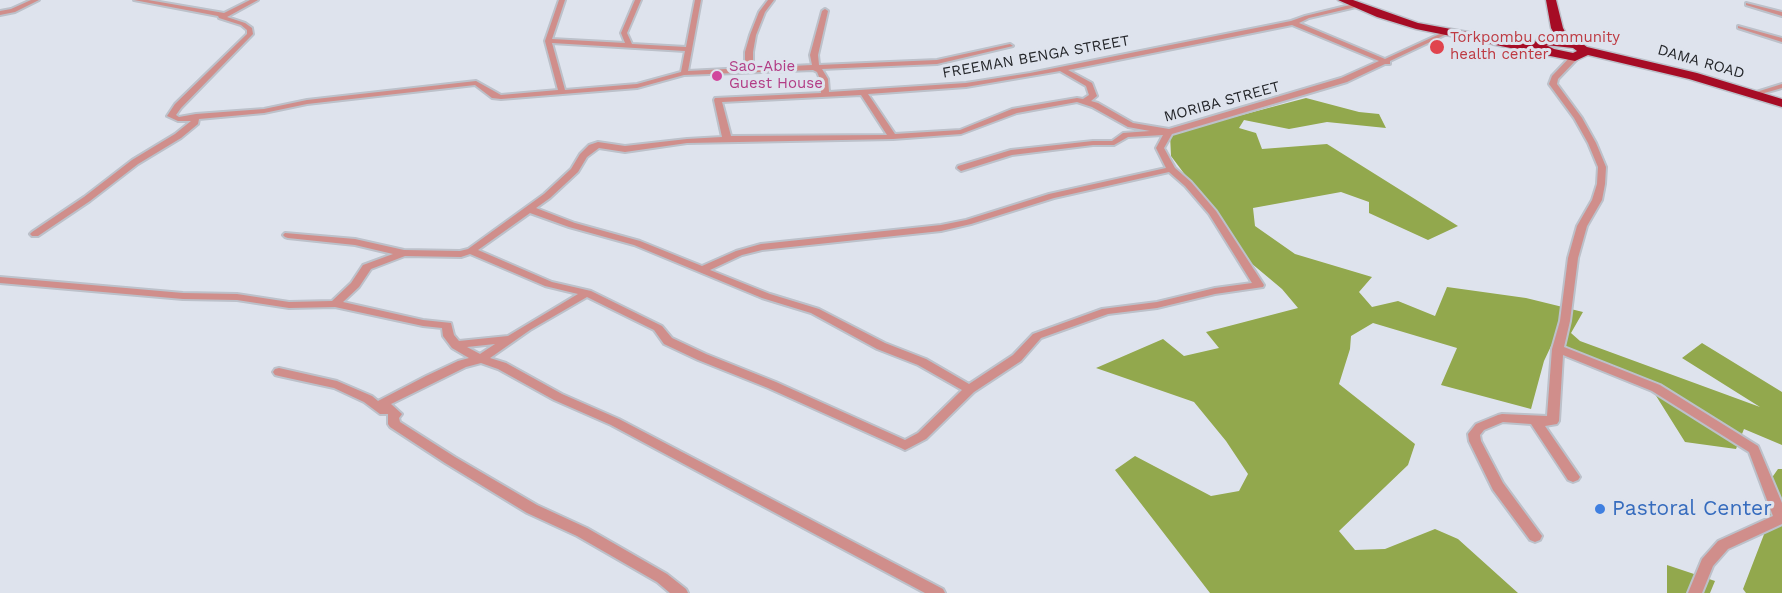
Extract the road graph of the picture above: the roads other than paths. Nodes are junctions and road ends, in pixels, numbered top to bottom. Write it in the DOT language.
graph roads {
  1 [pos="36,0"];
  2 [pos="137,0"];
  3 [pos="255,0"];
  4 [pos="562,0"];
  5 [pos="638,0"];
  6 [pos="698,0"];
  7 [pos="771,0"];
  8 [pos="1343,0"];
  9 [pos="1551,0"];
  10 [pos="1748,4"];
  11 [pos="1354,6"];
  12 [pos="825,11"];
  13 [pos="0,13"];
  14 [pos="1782,14"];
  15 [pos="223,15"];
  16 [pos="1293,22"];
  17 [pos="1740,27"];
  18 [pos="1446,33"];
  19 [pos="1782,40"];
  20 [pos="548,41"];
  21 [pos="1551,44"];
  22 [pos="629,45"];
  23 [pos="1010,46"];
  24 [pos="689,49"];
  25 [pos="1579,54"];
  26 [pos="1387,62"];
  27 [pos="816,68"];
  28 [pos="1062,69"];
  29 [pos="749,71"];
  30 [pos="684,73"];
  31 [pos="1782,86"];
  32 [pos="562,92"];
  33 [pos="863,92"];
  34 [pos="825,93"];
  35 [pos="1754,94"];
  36 [pos="1086,101"];
  37 [pos="1782,104"];
  38 [pos="196,116"];
  39 [pos="1168,132"];
  40 [pos="893,137"];
  41 [pos="727,140"];
  42 [pos="961,168"];
  43 [pos="1171,169"];
  44 [pos="529,209"];
  45 [pos="34,234"];
  46 [pos="288,235"];
  47 [pos="471,251"];
  48 [pos="404,252"];
  49 [pos="701,270"];
  50 [pos="0,280"];
  51 [pos="587,293"];
  52 [pos="335,303"];
  53 [pos="514,338"];
  54 [pos="456,345"];
  55 [pos="1558,349"];
  56 [pos="481,359"];
  57 [pos="279,372"];
  58 [pos="970,389"];
  59 [pos="393,417"];
  60 [pos="1552,420"];
  61 [pos="1573,477"];
  62 [pos="1535,536"];
  63 [pos="681,593"];
  64 [pos="938,593"];
  65 [pos="1695,593"];
  1 -- 13 [label="street"];
  2 -- 15 [label="street"];
  3 -- 15 [label="street"];
  4 -- 20 [label="street"];
  5 -- 22 [label="street"];
  6 -- 24 [label="street"];
  7 -- 29 [label="street"];
  8 -- 11 [label="highway"];
  9 -- 21 [label="highway"];
  10 -- 14 [label="street"];
  11 -- 16 [label="street, FREEMAN BENGA STREET"];
  11 -- 18 [label="highway"];
  12 -- 27 [label="street"];
  15 -- 38 [label="street"];
  16 -- 26 [label="street"];
  16 -- 28 [label="street, FREEMAN BENGA STREET"];
  17 -- 19 [label="street"];
  18 -- 21 [label="highway"];
  18 -- 26 [label="street, MORIBA STREET"];
  20 -- 22 [label="street"];
  20 -- 32 [label="street"];
  21 -- 25 [label="highway"];
  21 -- 25 [label="highway"];
  22 -- 24 [label="street"];
  23 -- 27 [label="street"];
  24 -- 30 [label="street"];
  25 -- 35 [label="highway, DAMA ROAD"];
  25 -- 55 [label="street"];
  26 -- 39 [label="street, MORIBA STREET"];
  27 -- 29 [label="street"];
  27 -- 34 [label="street"];
  28 -- 33 [label="street, FREEMAN BENGA STREET"];
  28 -- 36 [label="street"];
  29 -- 30 [label="street"];
  30 -- 32 [label="street"];
  31 -- 35 [label="street"];
  32 -- 38 [label="street"];
  33 -- 34 [label="street, FREEMAN BENGA STREET"];
  33 -- 40 [label="street"];
  34 -- 41 [label="street, FREEMAN BENGA STREET"];
  35 -- 37 [label="highway, DAMA ROAD"];
  36 -- 39 [label="street"];
  36 -- 40 [label="street"];
  38 -- 45 [label="street"];
  39 -- 42 [label="street, MORIBA STREET"];
  39 -- 43 [label="street"];
  40 -- 41 [label="street"];
  41 -- 44 [label="street"];
  43 -- 49 [label="street"];
  43 -- 58 [label="street"];
  44 -- 47 [label="street"];
  44 -- 49 [label="street"];
  46 -- 48 [label="street"];
  47 -- 48 [label="street"];
  47 -- 51 [label="street"];
  48 -- 52 [label="street"];
  49 -- 58 [label="street"];
  50 -- 52 [label="street"];
  51 -- 53 [label="street"];
  51 -- 58 [label="street"];
  52 -- 54 [label="street"];
  53 -- 54 [label="street"];
  53 -- 56 [label="street"];
  54 -- 56 [label="street"];
  55 -- 60 [label="street"];
  55 -- 65 [label="street"];
  56 -- 59 [label="street"];
  56 -- 64 [label="street"];
  57 -- 59 [label="street"];
  59 -- 63 [label="street"];
  60 -- 61 [label="street"];
  60 -- 62 [label="street"];
}
